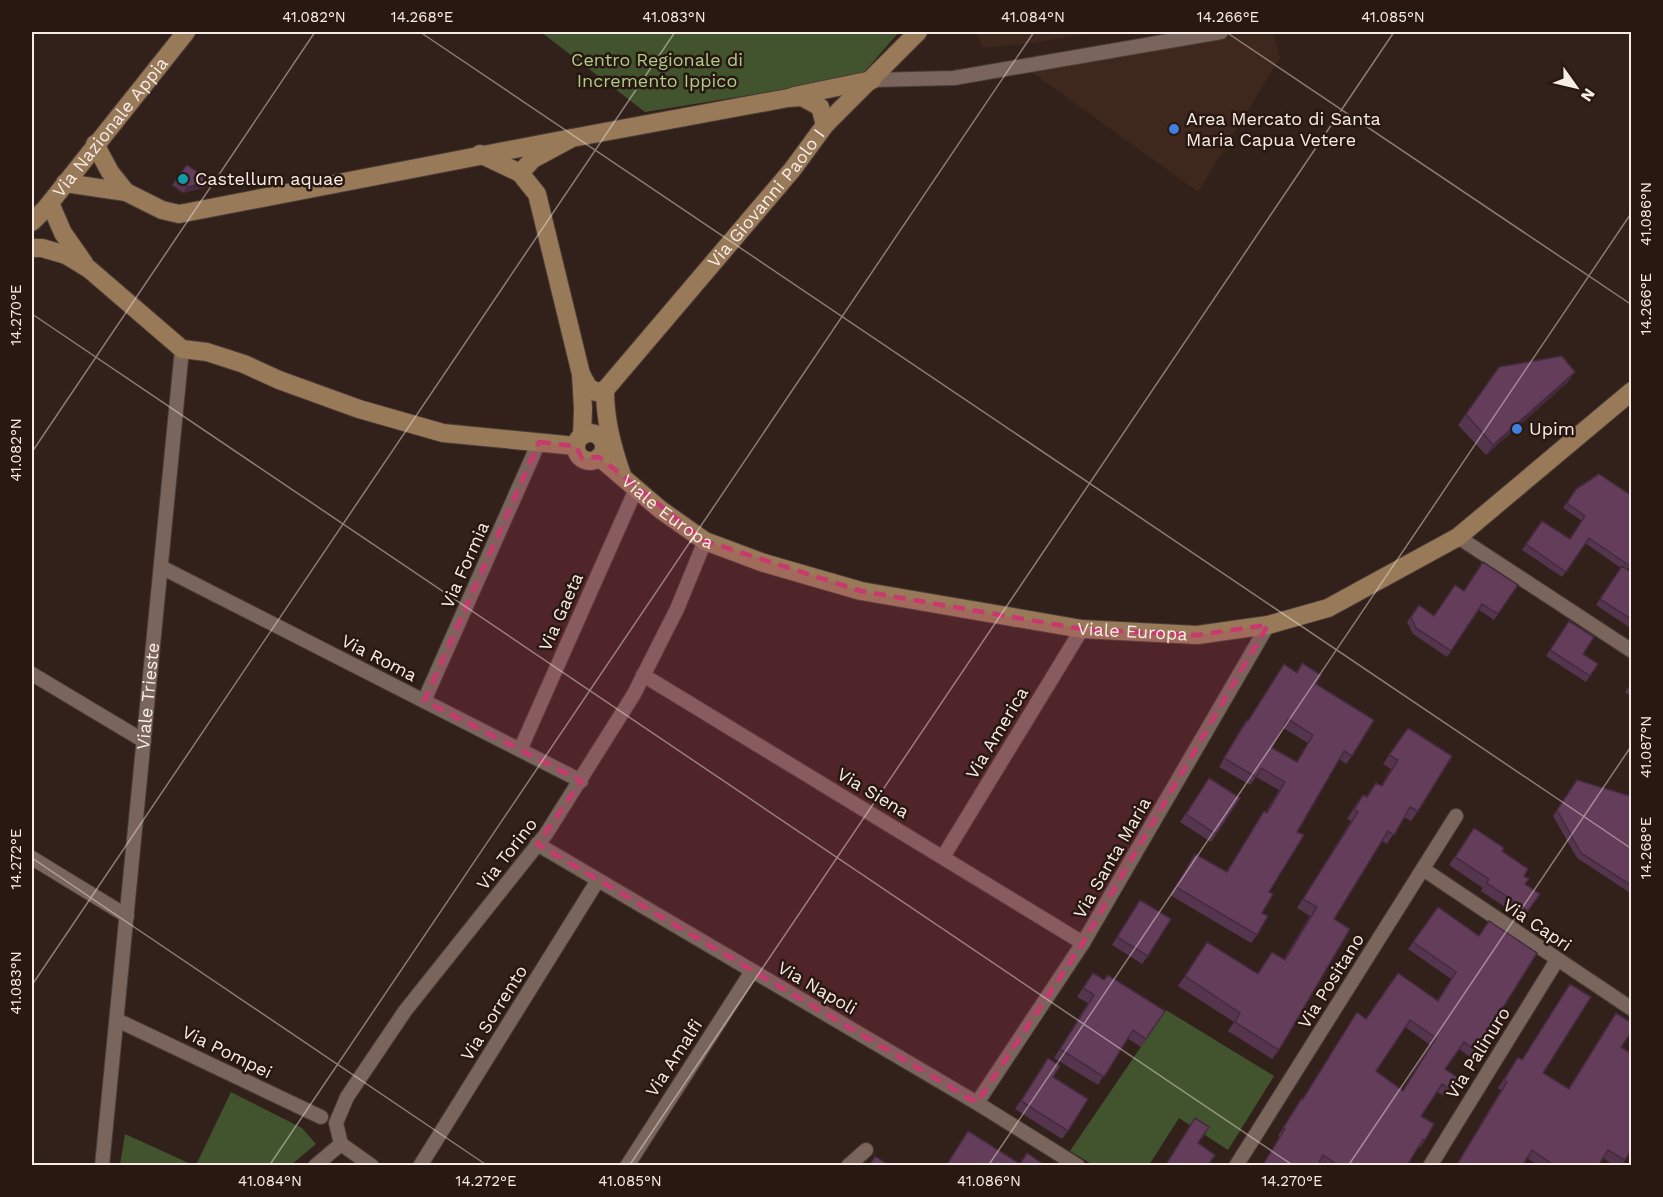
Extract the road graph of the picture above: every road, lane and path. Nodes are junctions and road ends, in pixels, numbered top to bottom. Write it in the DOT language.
graph roads {
  1 [pos="186,32"];
  2 [pos="918,32"];
  3 [pos="1221,32"];
  4 [pos="872,80"];
  5 [pos="788,98"];
  6 [pos="825,125"];
  7 [pos="572,138"];
  8 [pos="95,144"];
  9 [pos="480,154"];
  10 [pos="520,173"];
  11 [pos="65,183"];
  12 [pos="126,192"];
  13 [pos="50,203"];
  14 [pos="32,222"];
  15 [pos="32,248"];
  16 [pos="89,269"];
  17 [pos="182,349"];
  18 [pos="581,374"];
  19 [pos="605,390"];
  20 [pos="1632,391"];
  21 [pos="579,441"];
  22 [pos="538,442"];
  23 [pos="622,474"];
  24 [pos="636,489"];
  25 [pos="1458,537"];
  26 [pos="705,541"];
  27 [pos="161,567"];
  28 [pos="1268,625"];
  29 [pos="1082,629"];
  30 [pos="1632,651"];
  31 [pos="32,674"];
  32 [pos="643,675"];
  33 [pos="424,701"];
  34 [pos="144,741"];
  35 [pos="520,750"];
  36 [pos="581,781"];
  37 [pos="1456,816"];
  38 [pos="537,844"];
  39 [pos="943,857"];
  40 [pos="32,858"];
  41 [pos="1423,869"];
  42 [pos="598,880"];
  43 [pos="127,916"];
  44 [pos="1083,943"];
  45 [pos="1557,960"];
  46 [pos="752,971"];
  47 [pos="1632,1009"];
  48 [pos="117,1020"];
  49 [pos="977,1103"];
  50 [pos="321,1117"];
  51 [pos="340,1144"];
  52 [pos="866,1150"];
  53 [pos="353,1160"];
  54 [pos="102,1166"];
  55 [pos="315,1166"];
  56 [pos="372,1166"];
  57 [pos="420,1166"];
  58 [pos="627,1166"];
  59 [pos="848,1166"];
  60 [pos="1078,1166"];
  61 [pos="1236,1166"];
  62 [pos="1430,1166"];
  1 -- 8 [label="street, Via Nazionale Appia"];
  2 -- 4 [label="street"];
  3 -- 4 [label="street"];
  4 -- 5 [label="street"];
  4 -- 6 [label="street"];
  5 -- 6 [label="street, Via Giovanni Paolo I"];
  5 -- 7 [label="street, Via Giovanni Paolo I"];
  6 -- 19 [label="street, Via Giovanni Paolo I"];
  7 -- 9 [label="street"];
  7 -- 10 [label="street, Via Giovanni Paolo I"];
  8 -- 11 [label="street, Via Nazionale Appia"];
  8 -- 12 [label="street"];
  9 -- 10 [label="street"];
  9 -- 12 [label="street"];
  10 -- 18 [label="street"];
  11 -- 12 [label="street"];
  11 -- 13 [label="street, Via Nazionale Appia"];
  13 -- 14 [label="street, Via Nazionale Appia"];
  13 -- 16 [label="street"];
  15 -- 16 [label="street"];
  16 -- 17 [label="street"];
  17 -- 22 [label="street"];
  17 -- 27 [label="street, Viale Trieste"];
  18 -- 19 [label="street"];
  18 -- 21 [label="street"];
  19 -- 23 [label="street"];
  20 -- 25 [label="street, Viale Europa"];
  21 -- 22 [label="street"];
  21 -- 23 [label="street, Viale Europa"];
  22 -- 33 [label="street, Via Formia"];
  23 -- 24 [label="street, Viale Europa"];
  24 -- 26 [label="street, Viale Europa"];
  24 -- 35 [label="street, Via Gaeta"];
  25 -- 28 [label="street, Viale Europa"];
  25 -- 30 [label="street"];
  26 -- 29 [label="street, Viale Europa"];
  26 -- 32 [label="street, Via Torino"];
  27 -- 33 [label="street, Via Roma"];
  27 -- 34 [label="street, Viale Trieste"];
  28 -- 29 [label="street, Viale Europa"];
  28 -- 44 [label="street, Via Santa Maria"];
  29 -- 39 [label="street, Via America"];
  31 -- 34 [label="street"];
  32 -- 36 [label="street, Via Torino"];
  32 -- 39 [label="street, Via Siena"];
  33 -- 35 [label="street, Via Roma"];
  34 -- 43 [label="street, Viale Trieste"];
  35 -- 36 [label="street, Via Roma"];
  36 -- 38 [label="street, Via Torino"];
  37 -- 41 [label="street, Via Positano"];
  38 -- 42 [label="street, Via Napoli"];
  38 -- 51 [label="street, Via Torino"];
  39 -- 44 [label="street, Via Siena"];
  40 -- 43 [label="street"];
  41 -- 45 [label="street, Via Capri"];
  41 -- 61 [label="street, Via Positano"];
  42 -- 46 [label="street, Via Napoli"];
  42 -- 57 [label="street, Via Sorrento"];
  43 -- 48 [label="street, Viale Trieste"];
  44 -- 49 [label="street, Via Santa Maria"];
  45 -- 47 [label="street, Via Capri"];
  45 -- 62 [label="street, Via Palinuro"];
  46 -- 49 [label="street, Via Napoli"];
  46 -- 58 [label="street, Via Amalfi"];
  48 -- 50 [label="street, Via Pompei"];
  48 -- 54 [label="street, Viale Trieste"];
  49 -- 60 [label="street, Via Napoli"];
  51 -- 53 [label="street"];
  51 -- 55 [label="street"];
  52 -- 59 [label="street"];
  53 -- 56 [label="street"];
}
